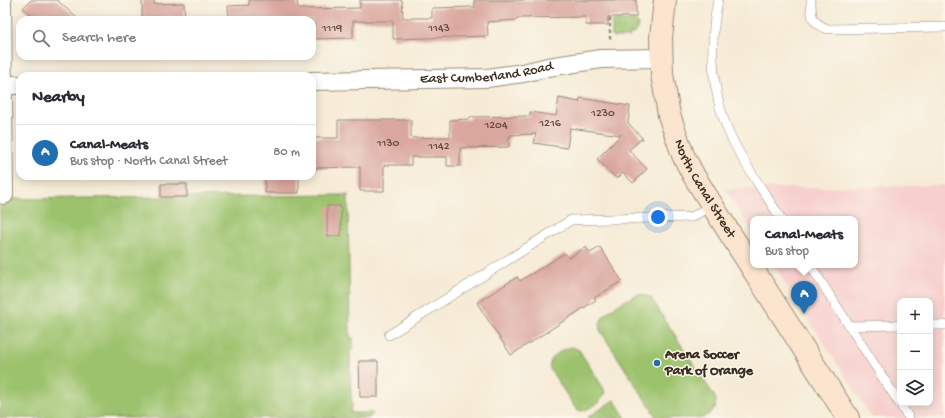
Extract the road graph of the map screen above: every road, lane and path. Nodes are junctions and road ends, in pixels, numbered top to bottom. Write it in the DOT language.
graph roads {
  1 [pos="2,0"];
  2 [pos="665,0"];
  3 [pos="718,0"];
  4 [pos="811,0"];
  5 [pos="610,17"];
  6 [pos="945,27"];
  7 [pos="610,39"];
  8 [pos="661,58"];
  9 [pos="316,81"];
  10 [pos="8,85"];
  11 [pos="4,195"];
  12 [pos="712,206"];
  13 [pos="779,216"];
  14 [pos="750,265"];
  15 [pos="752,268"];
  16 [pos="812,268"];
  17 [pos="897,325"];
  18 [pos="933,325"];
  19 [pos="945,325"];
  20 [pos="849,326"];
  21 [pos="389,335"];
  22 [pos="848,418"];
  23 [pos="908,418"];
  1 -- 10 [label="street"];
  2 -- 8 [label="street, North Canal Street"];
  3 -- 13 [label="lane"];
  4 -- 6 [label="lane"];
  5 -- 7 [label="path"];
  8 -- 9 [label="street, East Cumberland Road"];
  8 -- 12 [label="street, North Canal Street"];
  10 -- 11 [label="street"];
  12 -- 14 [label="street, North Canal Street"];
  12 -- 21 [label="lane"];
  15 -- 22 [label="street, North Canal Street"];
  16 -- 20 [label="lane"];
  17 -- 20 [label="lane"];
  18 -- 19 [label="lane"];
  20 -- 23 [label="lane"];
}
